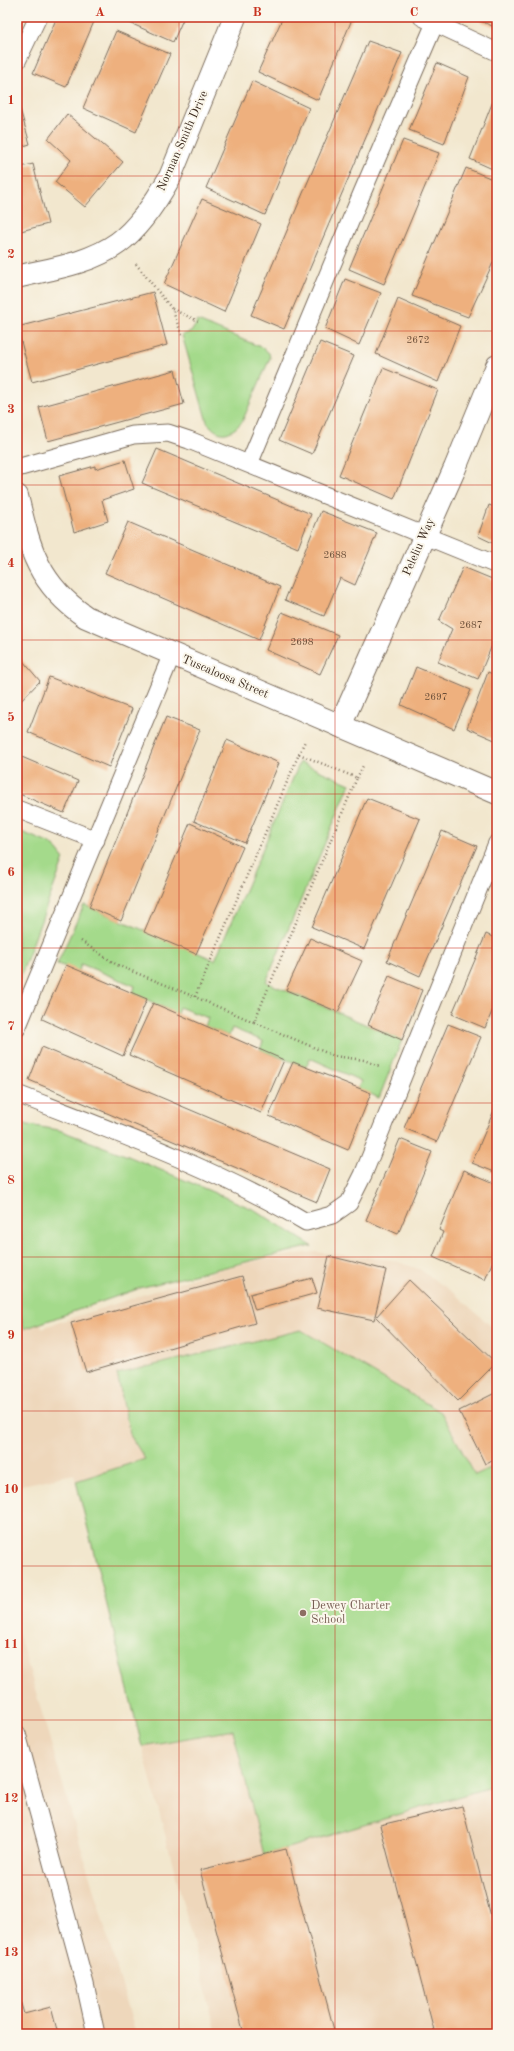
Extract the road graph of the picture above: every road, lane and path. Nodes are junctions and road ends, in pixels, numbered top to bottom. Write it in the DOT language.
graph roads {
  1 [pos="38,17"];
  2 [pos="235,17"];
  3 [pos="429,20"];
  4 [pos="497,52"];
  5 [pos="17,61"];
  6 [pos="118,243"];
  7 [pos="17,277"];
  8 [pos="172,309"];
  9 [pos="198,321"];
  10 [pos="182,335"];
  11 [pos="497,366"];
  12 [pos="249,464"];
  13 [pos="17,468"];
  14 [pos="17,496"];
  15 [pos="425,535"];
  16 [pos="497,565"];
  17 [pos="172,654"];
  18 [pos="340,726"];
  19 [pos="497,793"];
  20 [pos="17,809"];
  21 [pos="96,840"];
  22 [pos="497,843"];
  23 [pos="59,929"];
  24 [pos="195,997"];
  25 [pos="254,1022"];
  26 [pos="17,1028"];
  27 [pos="404,1076"];
  28 [pos="17,1094"];
  29 [pos="17,1734"];
  30 [pos="96,2034"];
  1 -- 5 [label="lane"];
  2 -- 6 [label="street, Norman Smith Drive"];
  3 -- 4 [label="lane"];
  3 -- 12 [label="lane"];
  6 -- 7 [label="street, Norman Smith Drive"];
  6 -- 8 [label="path"];
  8 -- 9 [label="path"];
  8 -- 10 [label="path"];
  11 -- 15 [label="street, Peleliu Way"];
  12 -- 13 [label="lane"];
  12 -- 15 [label="lane"];
  14 -- 17 [label="street, Tuscaloosa Street"];
  15 -- 16 [label="lane"];
  15 -- 18 [label="street, Peleliu Way"];
  17 -- 18 [label="street, Tuscaloosa Street"];
  17 -- 21 [label="lane"];
  18 -- 19 [label="street, Tuscaloosa Street"];
  20 -- 21 [label="lane"];
  21 -- 23 [label="lane"];
  22 -- 27 [label="lane"];
  23 -- 24 [label="path"];
  23 -- 26 [label="lane"];
  24 -- 25 [label="path"];
  24 -- 25 [label="path"];
  25 -- 27 [label="path"];
  27 -- 28 [label="lane"];
  29 -- 30 [label="lane"];
}
